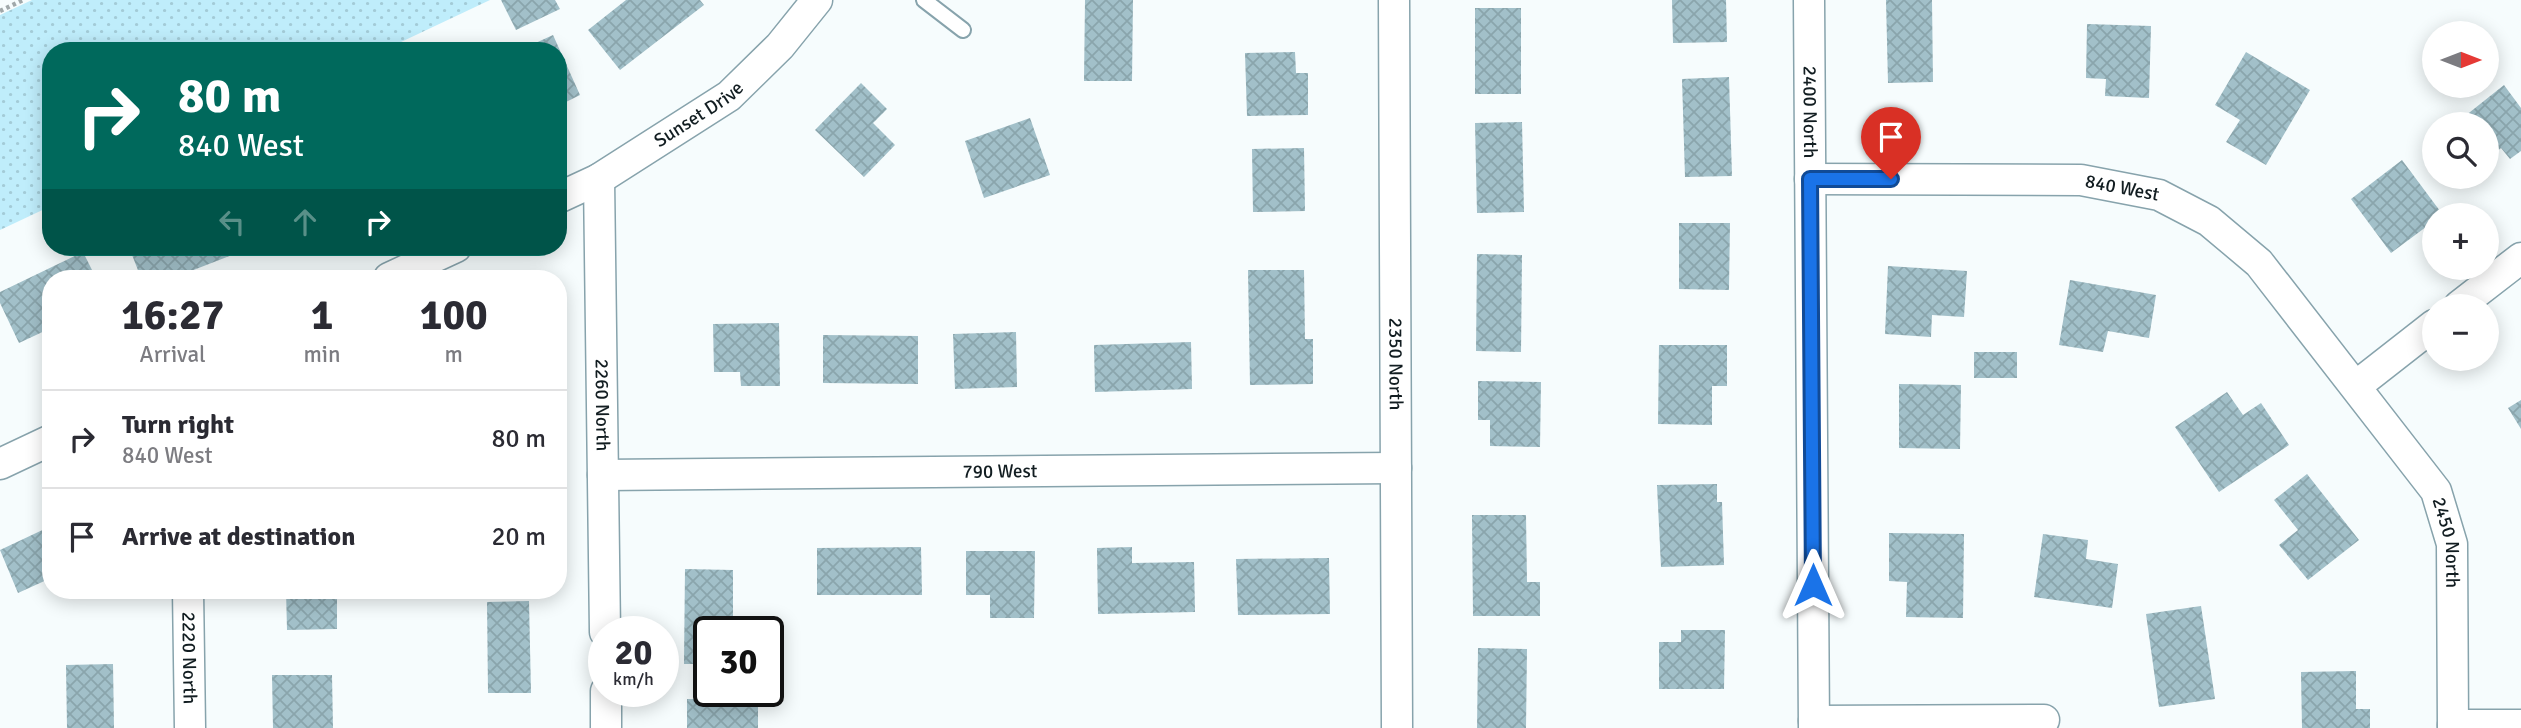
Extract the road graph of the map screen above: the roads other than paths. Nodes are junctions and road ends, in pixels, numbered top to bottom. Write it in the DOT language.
graph roads {
  1 [pos="817,0"];
  2 [pos="924,0"];
  3 [pos="1395,0"];
  4 [pos="1809,0"];
  5 [pos="963,30"];
  6 [pos="599,179"];
  7 [pos="1810,179"];
  8 [pos="567,194"];
  9 [pos="437,256"];
  10 [pos="2521,258"];
  11 [pos="406,270"];
  12 [pos="2474,294"];
  13 [pos="2422,334"];
  14 [pos="2356,386"];
  15 [pos="42,444"];
  16 [pos="0,464"];
  17 [pos="1396,468"];
  18 [pos="603,475"];
  19 [pos="188,599"];
  20 [pos="605,616"];
  21 [pos="606,707"];
  22 [pos="2044,720"];
  23 [pos="1814,724"];
  24 [pos="2521,725"];
  25 [pos="2453,727"];
  26 [pos="190,728"];
  27 [pos="606,728"];
  28 [pos="1396,728"];
  1 -- 6 [label="street, Sunset Drive"];
  2 -- 5 [label="lane"];
  3 -- 17 [label="street, 2350 North"];
  4 -- 7 [label="street, 2400 North"];
  6 -- 8 [label="street, Sunset Drive"];
  6 -- 18 [label="street, 2260 North"];
  7 -- 14 [label="street, 840 West"];
  7 -- 23 [label="street, 2400 North"];
  9 -- 11 [label="street"];
  10 -- 12 [label="street"];
  13 -- 14 [label="street"];
  14 -- 25 [label="street, 2450 North"];
  15 -- 16 [label="street"];
  17 -- 18 [label="street, 790 West"];
  17 -- 28 [label="street, 2350 North"];
  18 -- 20 [label="street, 2260 North"];
  19 -- 26 [label="street, 2220 North"];
  21 -- 27 [label="street"];
  22 -- 23 [label="street"];
  24 -- 25 [label="street"];
}
